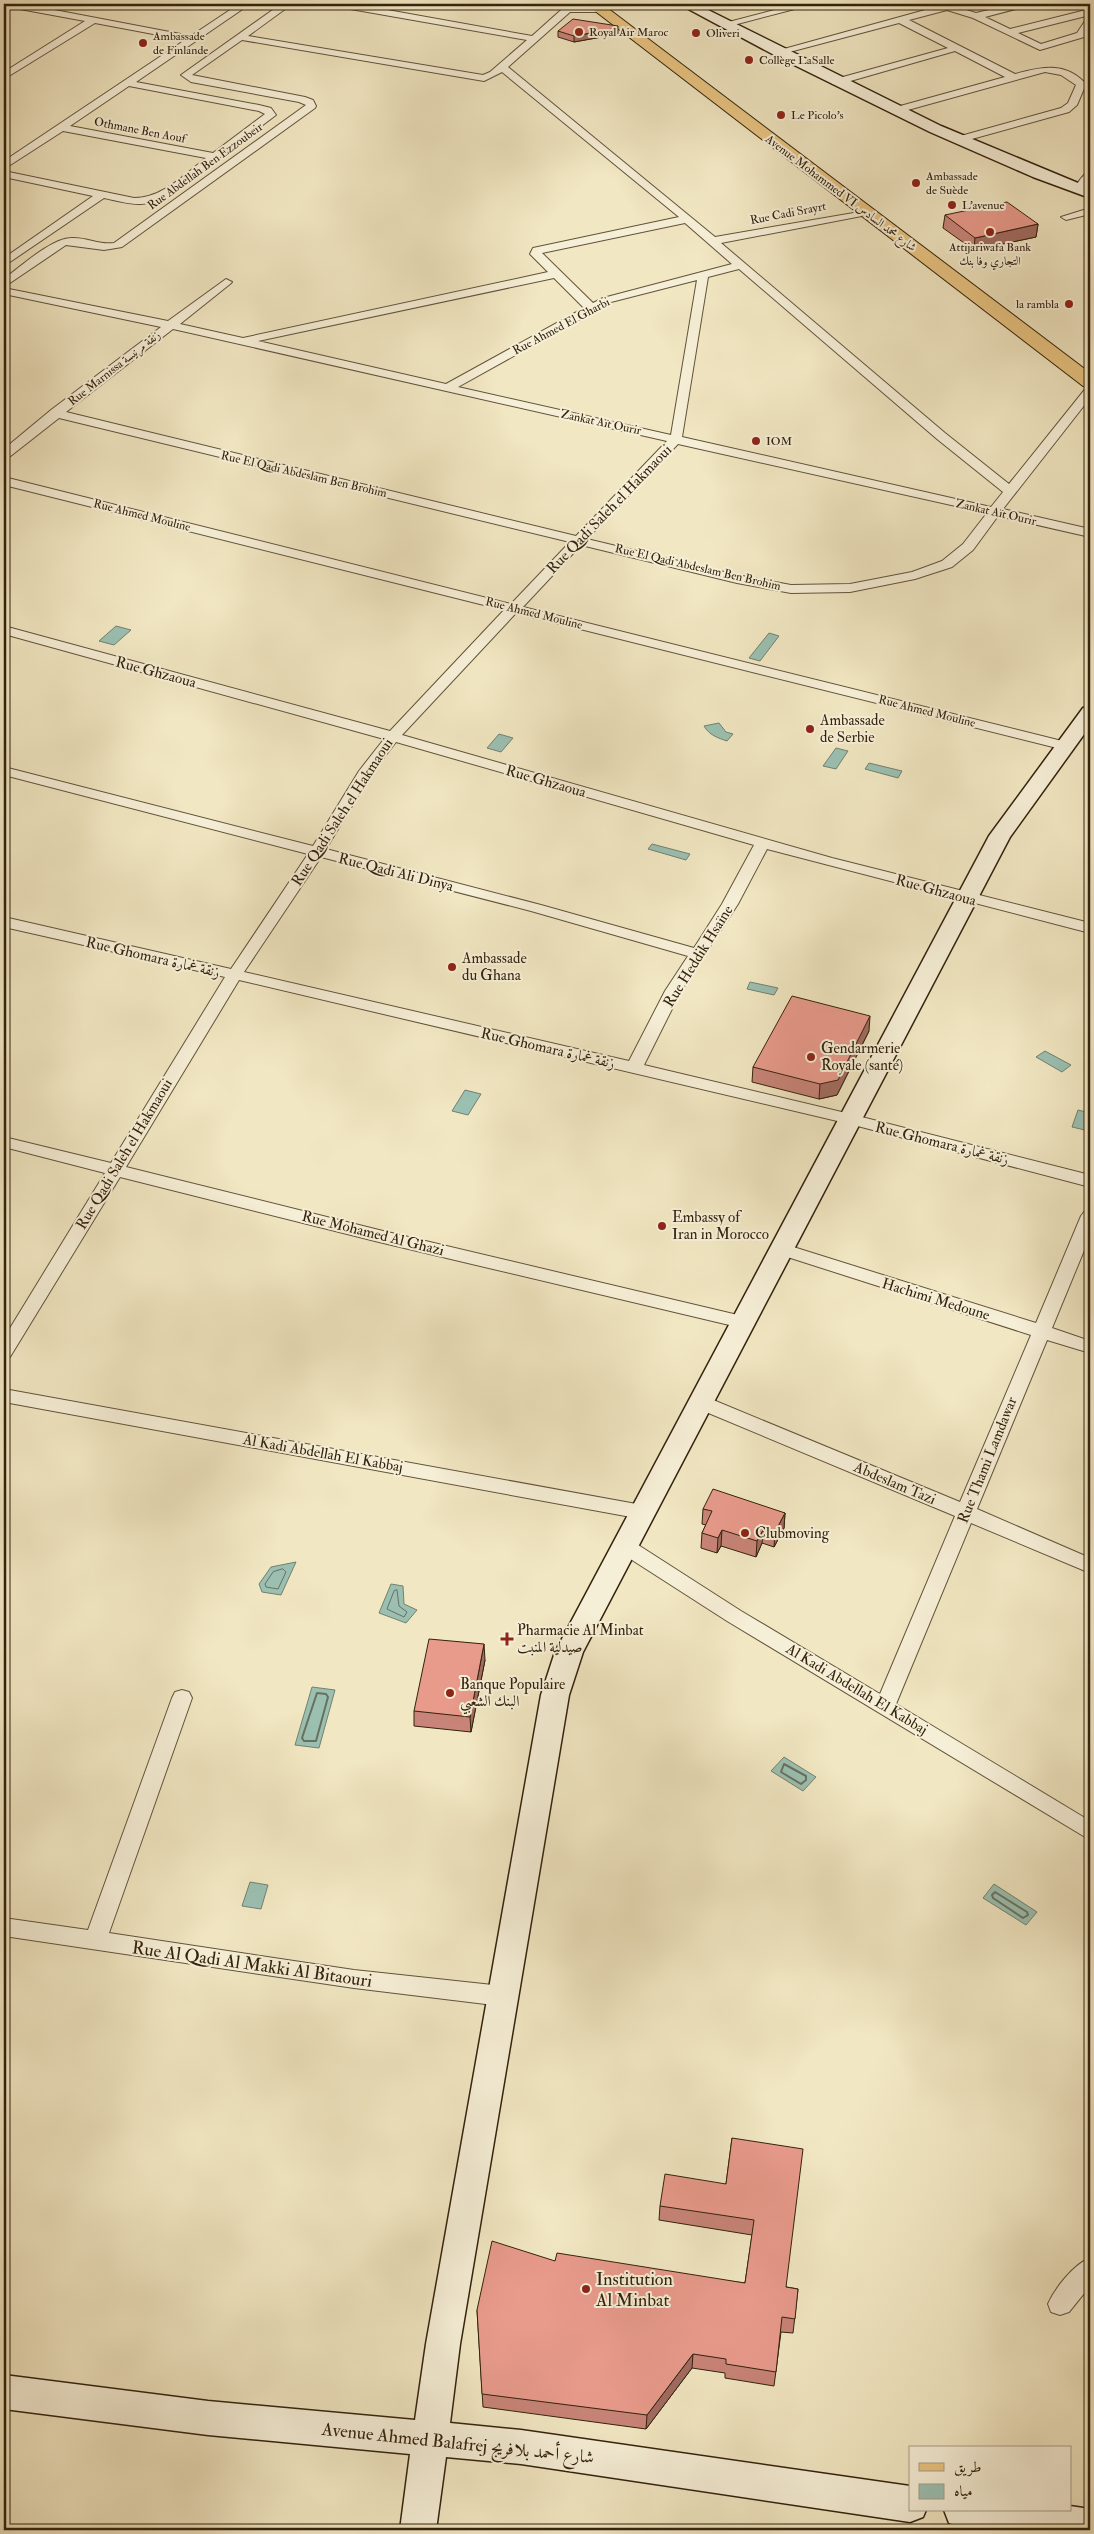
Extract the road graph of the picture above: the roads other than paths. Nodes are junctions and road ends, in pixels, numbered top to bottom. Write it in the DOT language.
graph roads {
  1 [pos="9,4"];
  2 [pos="245,4"];
  3 [pos="287,4"];
  4 [pos="339,4"];
  5 [pos="552,4"];
  6 [pos="686,4"];
  7 [pos="693,4"];
  8 [pos="809,4"];
  9 [pos="1024,4"];
  10 [pos="601,5"];
  11 [pos="923,6"];
  12 [pos="567,10"];
  13 [pos="1090,12"];
  14 [pos="976,16"];
  15 [pos="94,20"];
  16 [pos="901,20"];
  17 [pos="1090,20"];
  18 [pos="728,24"];
  19 [pos="1010,32"];
  20 [pos="240,36"];
  21 [pos="194,39"];
  22 [pos="535,39"];
  23 [pos="957,48"];
  24 [pos="781,52"];
  25 [pos="502,67"];
  26 [pos="4,76"];
  27 [pos="1015,78"];
  28 [pos="839,81"];
  29 [pos="128,83"];
  30 [pos="900,110"];
  31 [pos="60,127"];
  32 [pos="964,139"];
  33 [pos="215,157"];
  34 [pos="4,166"];
  35 [pos="4,174"];
  36 [pos="1090,174"];
  37 [pos="1085,190"];
  38 [pos="101,195"];
  39 [pos="1090,211"];
  40 [pos="867,212"];
  41 [pos="1066,217"];
  42 [pos="687,219"];
  43 [pos="713,241"];
  44 [pos="4,263"];
  45 [pos="740,265"];
  46 [pos="555,274"];
  47 [pos="703,276"];
  48 [pos="226,282"];
  49 [pos="4,284"];
  50 [pos="4,291"];
  51 [pos="591,308"];
  52 [pos="170,325"];
  53 [pos="242,341"];
  54 [pos="1090,364"];
  55 [pos="1090,382"];
  56 [pos="448,388"];
  57 [pos="1090,391"];
  58 [pos="56,414"];
  59 [pos="676,439"];
  60 [pos="4,454"];
  61 [pos="4,481"];
  62 [pos="1011,492"];
  63 [pos="996,512"];
  64 [pos="1090,533"];
  65 [pos="581,539"];
  66 [pos="515,608"];
  67 [pos="4,630"];
  68 [pos="1090,712"];
  69 [pos="391,736"];
  70 [pos="1065,746"];
  71 [pos="4,770"];
  72 [pos="762,844"];
  73 [pos="317,852"];
  74 [pos="966,899"];
  75 [pos="4,922"];
  76 [pos="1090,928"];
  77 [pos="699,954"];
  78 [pos="234,975"];
  79 [pos="634,1068"];
  80 [pos="850,1119"];
  81 [pos="4,1142"];
  82 [pos="116,1170"];
  83 [pos="1090,1181"];
  84 [pos="1090,1216"];
  85 [pos="781,1249"];
  86 [pos="742,1322"];
  87 [pos="1040,1332"];
  88 [pos="1090,1347"];
  89 [pos="4,1353"];
  90 [pos="4,1395"];
  91 [pos="700,1402"];
  92 [pos="642,1512"];
  93 [pos="965,1514"];
  94 [pos="625,1546"];
  95 [pos="1090,1566"];
  96 [pos="182,1698"];
  97 [pos="885,1705"];
  98 [pos="1090,1831"];
  99 [pos="4,1927"];
  100 [pos="95,1942"];
  101 [pos="502,1996"];
  102 [pos="1090,2269"];
  103 [pos="1060,2304"];
  104 [pos="4,2392"];
  105 [pos="431,2437"];
  106 [pos="909,2504"];
  107 [pos="977,2512"];
  108 [pos="1090,2527"];
  109 [pos="418,2530"];
  1 -- 15 [label="street"];
  2 -- 21 [label="street"];
  3 -- 20 [label="street"];
  4 -- 22 [label="street"];
  5 -- 12 [label="street"];
  6 -- 18 [label="main road"];
  7 -- 18 [label="main road"];
  8 -- 18 [label="street"];
  9 -- 14 [label="street"];
  10 -- 12 [label="street"];
  10 -- 40 [label="main road, Avenue Mohammed VI شارع محمد السادس"];
  10 -- 54 [label="main road, Avenue Mohammed VI شارع محمد السادس"];
  11 -- 14 [label="street"];
  11 -- 16 [label="street"];
  12 -- 22 [label="street"];
  13 -- 19 [label="street"];
  14 -- 19 [label="street"];
  15 -- 21 [label="street"];
  15 -- 26 [label="street"];
  16 -- 23 [label="street"];
  16 -- 24 [label="street"];
  17 -- 19 [label="street"];
  18 -- 24 [label="main road"];
  20 -- 25 [label="street"];
  20 -- 49 [label="street, Rue Abdellah Ben Ezzoubeir"];
  21 -- 29 [label="street"];
  22 -- 25 [label="street"];
  23 -- 27 [label="street"];
  23 -- 28 [label="street"];
  24 -- 28 [label="main road"];
  25 -- 42 [label="street"];
  27 -- 30 [label="street"];
  27 -- 32 [label="street"];
  28 -- 30 [label="main road"];
  29 -- 31 [label="street"];
  29 -- 33 [label="street, Rue Abdellah Ben Ezzoubeir"];
  30 -- 32 [label="main road"];
  31 -- 33 [label="street, Othmane Ben Aouf"];
  31 -- 34 [label="street"];
  32 -- 37 [label="main road"];
  33 -- 38 [label="street, Rue Abdellah Ben Ezzoubeir"];
  35 -- 38 [label="street, Rue Abdellah Ben Ezzoubeir"];
  36 -- 37 [label="street"];
  38 -- 44 [label="street"];
  39 -- 41 [label="street"];
  40 -- 43 [label="street, Rue Cadi Srayrt"];
  40 -- 55 [label="main road, Avenue Mohammed VI شارع محمد السادس"];
  42 -- 43 [label="street"];
  42 -- 46 [label="street"];
  43 -- 45 [label="street"];
  45 -- 47 [label="street, Rue Ahmed El Gharbi"];
  45 -- 62 [label="street"];
  46 -- 51 [label="street"];
  46 -- 53 [label="street"];
  47 -- 51 [label="street, Rue Ahmed El Gharbi"];
  47 -- 59 [label="street, Rue Qadi Saleh el Hakmaoui"];
  48 -- 52 [label="street, Rue Marnissa زنقة مرنيسة"];
  50 -- 52 [label="street, Zankat Aït Ourir"];
  51 -- 56 [label="street, Rue Ahmed El Gharbi"];
  52 -- 53 [label="street, Zankat Aït Ourir"];
  52 -- 58 [label="street, Rue Marnissa زنقة مرنيسة"];
  53 -- 56 [label="street, Zankat Aït Ourir"];
  56 -- 59 [label="street, Zankat Aït Ourir"];
  57 -- 62 [label="street, Rue El Qadi Abdeslam Ben Brohim"];
  58 -- 60 [label="street, Rue Marnissa زنقة مرنيسة"];
  58 -- 65 [label="street, Rue El Qadi Abdeslam Ben Brohim"];
  59 -- 63 [label="street, Zankat Aït Ourir"];
  59 -- 65 [label="street, Rue Qadi Saleh el Hakmaoui"];
  61 -- 66 [label="street, Rue Ahmed Mouline"];
  62 -- 63 [label="street, Rue El Qadi Abdeslam Ben Brohim"];
  63 -- 64 [label="street, Zankat Aït Ourir"];
  63 -- 65 [label="street, Rue El Qadi Abdeslam Ben Brohim"];
  65 -- 66 [label="street, Rue Qadi Saleh el Hakmaoui"];
  66 -- 69 [label="street, Rue Qadi Saleh el Hakmaoui"];
  66 -- 70 [label="street, Rue Ahmed Mouline"];
  67 -- 69 [label="street, Rue Ghzaoua"];
  68 -- 70 [label="main road"];
  69 -- 72 [label="street, Rue Ghzaoua"];
  69 -- 73 [label="street, Rue Qadi Saleh el Hakmaoui"];
  70 -- 74 [label="main road"];
  71 -- 73 [label="street, Rue Qadi Ali Dinya"];
  72 -- 74 [label="street, Rue Ghzaoua"];
  72 -- 77 [label="street, Rue Heddik Hsaïne"];
  73 -- 77 [label="street, Rue Qadi Ali Dinya"];
  73 -- 78 [label="street, Rue Qadi Saleh el Hakmaoui"];
  74 -- 76 [label="street, Rue Ghzaoua"];
  74 -- 80 [label="main road"];
  75 -- 78 [label="street, Rue Ghomara زنقة غمارة"];
  77 -- 79 [label="street, Rue Heddik Hsaïne"];
  78 -- 79 [label="street, Rue Ghomara زنقة غمارة"];
  78 -- 82 [label="street, Rue Qadi Saleh el Hakmaoui"];
  79 -- 80 [label="street, Rue Ghomara زنقة غمارة"];
  80 -- 83 [label="street, Rue Ghomara زنقة غمارة"];
  80 -- 85 [label="main road"];
  81 -- 82 [label="street, Rue Mohamed Al Ghazi"];
  82 -- 86 [label="street, Rue Mohamed Al Ghazi"];
  82 -- 89 [label="street, Rue Qadi Saleh el Hakmaoui"];
  84 -- 87 [label="street, Rue Thami Lamdawar"];
  85 -- 86 [label="main road"];
  85 -- 87 [label="street, Hachimi Medoune"];
  86 -- 91 [label="main road"];
  87 -- 88 [label="street, Hachimi Medoune"];
  87 -- 93 [label="street, Rue Thami Lamdawar"];
  90 -- 92 [label="street, Al Kadi Abdellah El Kabbaj"];
  91 -- 92 [label="main road"];
  91 -- 93 [label="street, Abdeslam Tazi"];
  92 -- 94 [label="main road"];
  93 -- 95 [label="street, Abdeslam Tazi"];
  93 -- 97 [label="street, Rue Thami Lamdawar"];
  94 -- 97 [label="street, Al Kadi Abdellah El Kabbaj"];
  94 -- 101 [label="main road"];
  96 -- 100 [label="street"];
  97 -- 98 [label="street, Al Kadi Abdellah El Kabbaj"];
  99 -- 100 [label="street, Rue Al Qadi Al Makki Al Bitaouri"];
  100 -- 101 [label="street, Rue Al Qadi Al Makki Al Bitaouri"];
  101 -- 105 [label="main road"];
  102 -- 103 [label="street"];
  104 -- 105 [label="main road, Avenue Ahmed Balafrej شارع أحمد بلافريج"];
  105 -- 106 [label="main road, Avenue Ahmed Balafrej شارع أحمد بلافريج"];
  105 -- 109 [label="main road"];
  107 -- 108 [label="main road"];
}
